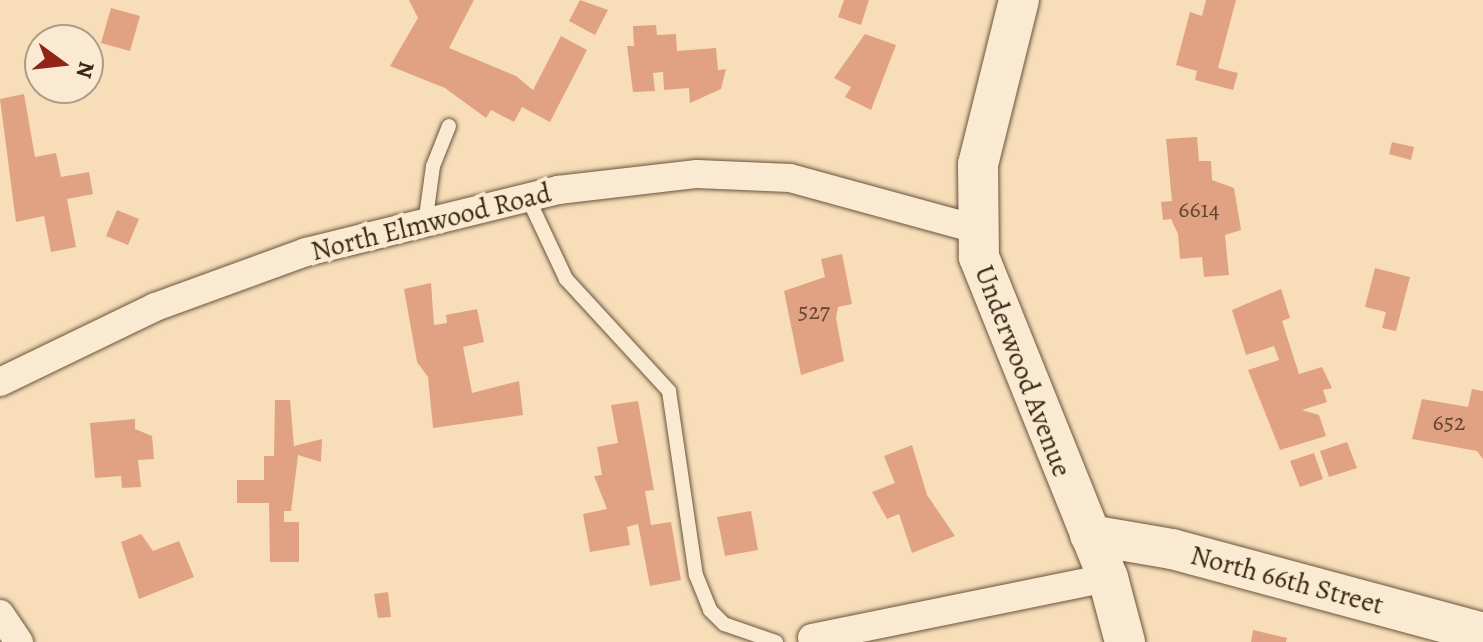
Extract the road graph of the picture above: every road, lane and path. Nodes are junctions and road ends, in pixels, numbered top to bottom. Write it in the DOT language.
graph roads {
  1 [pos="1019,0"];
  2 [pos="449,126"];
  3 [pos="527,195"];
  4 [pos="426,217"];
  5 [pos="976,229"];
  6 [pos="0,382"];
  7 [pos="1090,535"];
  8 [pos="1108,578"];
  9 [pos="0,614"];
  10 [pos="1483,633"];
  11 [pos="812,638"];
  12 [pos="19,642"];
  13 [pos="776,642"];
  14 [pos="1125,642"];
  1 -- 5 [label="main road, Underwood Avenue"];
  2 -- 4 [label="lane"];
  3 -- 4 [label="street, North Elmwood Road"];
  3 -- 5 [label="street, North Elmwood Road"];
  3 -- 13 [label="lane"];
  4 -- 6 [label="street, North Elmwood Road"];
  5 -- 7 [label="main road, Underwood Avenue"];
  7 -- 8 [label="main road, Underwood Avenue"];
  7 -- 10 [label="main road, North 66th Street"];
  8 -- 11 [label="street"];
  8 -- 14 [label="main road, Underwood Avenue"];
  9 -- 12 [label="street"];
}
